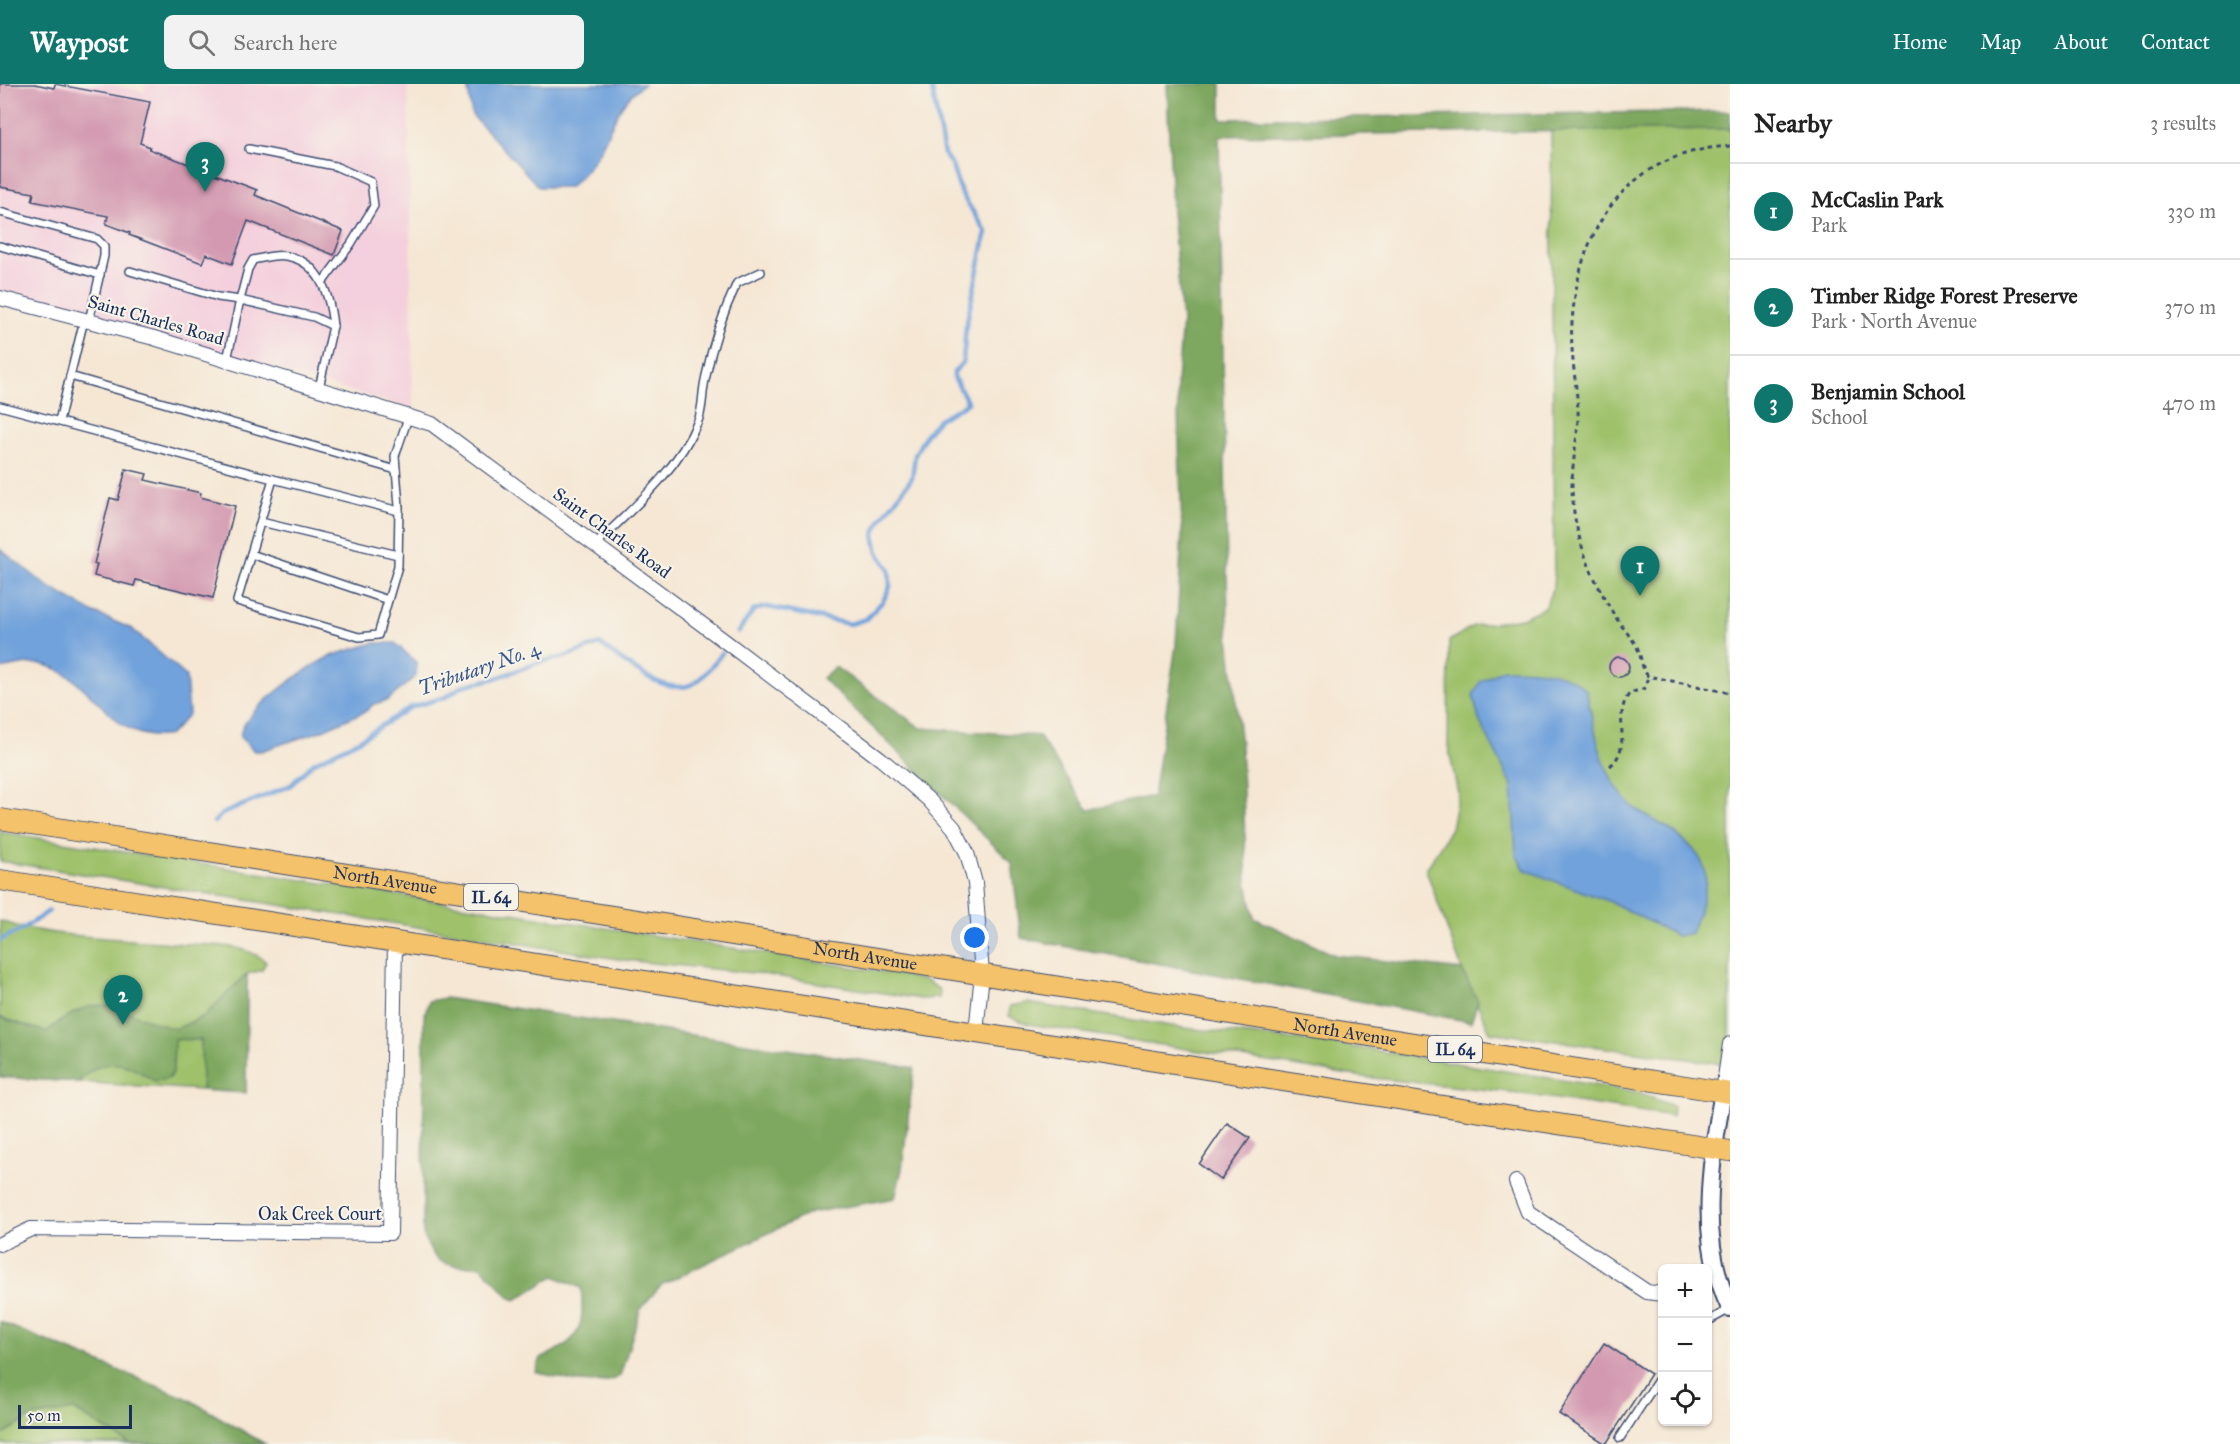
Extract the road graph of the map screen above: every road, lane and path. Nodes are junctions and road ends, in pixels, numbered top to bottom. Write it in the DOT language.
graph roads {
  1 [pos="1730,146"];
  2 [pos="249,149"];
  3 [pos="0,212"];
  4 [pos="0,246"];
  5 [pos="130,271"];
  6 [pos="761,272"];
  7 [pos="100,275"];
  8 [pos="322,283"];
  9 [pos="0,298"];
  10 [pos="240,300"];
  11 [pos="86,320"];
  12 [pos="333,326"];
  13 [pos="227,360"];
  14 [pos="70,376"];
  15 [pos="319,388"];
  16 [pos="0,406"];
  17 [pos="409,416"];
  18 [pos="59,421"];
  19 [pos="396,470"];
  20 [pos="273,479"];
  21 [pos="399,511"];
  22 [pos="261,522"];
  23 [pos="595,544"];
  24 [pos="251,554"];
  25 [pos="398,555"];
  26 [pos="388,600"];
  27 [pos="1648,676"];
  28 [pos="1730,693"];
  29 [pos="1610,766"];
  30 [pos="0,819"];
  31 [pos="0,880"];
  32 [pos="395,944"];
  33 [pos="982,974"];
  34 [pos="976,1032"];
  35 [pos="1730,1044"];
  36 [pos="1726,1092"];
  37 [pos="1722,1149"];
  38 [pos="1516,1182"];
  39 [pos="0,1244"];
  40 [pos="1713,1285"];
  41 [pos="1658,1293"];
  42 [pos="1730,1308"];
  43 [pos="1712,1319"];
  44 [pos="1658,1380"];
  45 [pos="1620,1438"];
  1 -- 27 [label="path"];
  2 -- 8 [label="lane"];
  3 -- 7 [label="lane"];
  4 -- 7 [label="lane"];
  5 -- 10 [label="lane"];
  6 -- 23 [label="lane"];
  7 -- 11 [label="lane"];
  8 -- 10 [label="lane"];
  8 -- 12 [label="lane"];
  9 -- 11 [label="street, Saint Charles Road"];
  10 -- 12 [label="lane"];
  10 -- 13 [label="lane"];
  11 -- 13 [label="street, Saint Charles Road"];
  11 -- 14 [label="lane"];
  12 -- 15 [label="lane"];
  13 -- 15 [label="street, Saint Charles Road"];
  14 -- 18 [label="lane"];
  14 -- 19 [label="lane"];
  15 -- 17 [label="street, Saint Charles Road"];
  16 -- 18 [label="lane"];
  17 -- 19 [label="lane"];
  17 -- 23 [label="street, Saint Charles Road"];
  18 -- 20 [label="lane"];
  19 -- 21 [label="lane"];
  20 -- 21 [label="lane"];
  20 -- 22 [label="lane"];
  21 -- 25 [label="lane"];
  22 -- 24 [label="lane"];
  22 -- 25 [label="lane"];
  23 -- 33 [label="street, Saint Charles Road"];
  24 -- 26 [label="lane"];
  24 -- 26 [label="lane"];
  25 -- 26 [label="lane"];
  27 -- 28 [label="path"];
  27 -- 29 [label="path"];
  30 -- 33 [label="main road, North Avenue / IL 64"];
  31 -- 32 [label="main road"];
  32 -- 34 [label="main road"];
  32 -- 39 [label="street, Oak Creek Court"];
  33 -- 34 [label="street, Saint Charles Road"];
  33 -- 36 [label="main road, North Avenue / IL 64"];
  34 -- 37 [label="main road"];
  35 -- 36 [label="street"];
  36 -- 37 [label="street"];
  37 -- 40 [label="street"];
  38 -- 41 [label="street"];
  40 -- 42 [label="street"];
  42 -- 43 [label="lane"];
  44 -- 45 [label="lane"];
}
